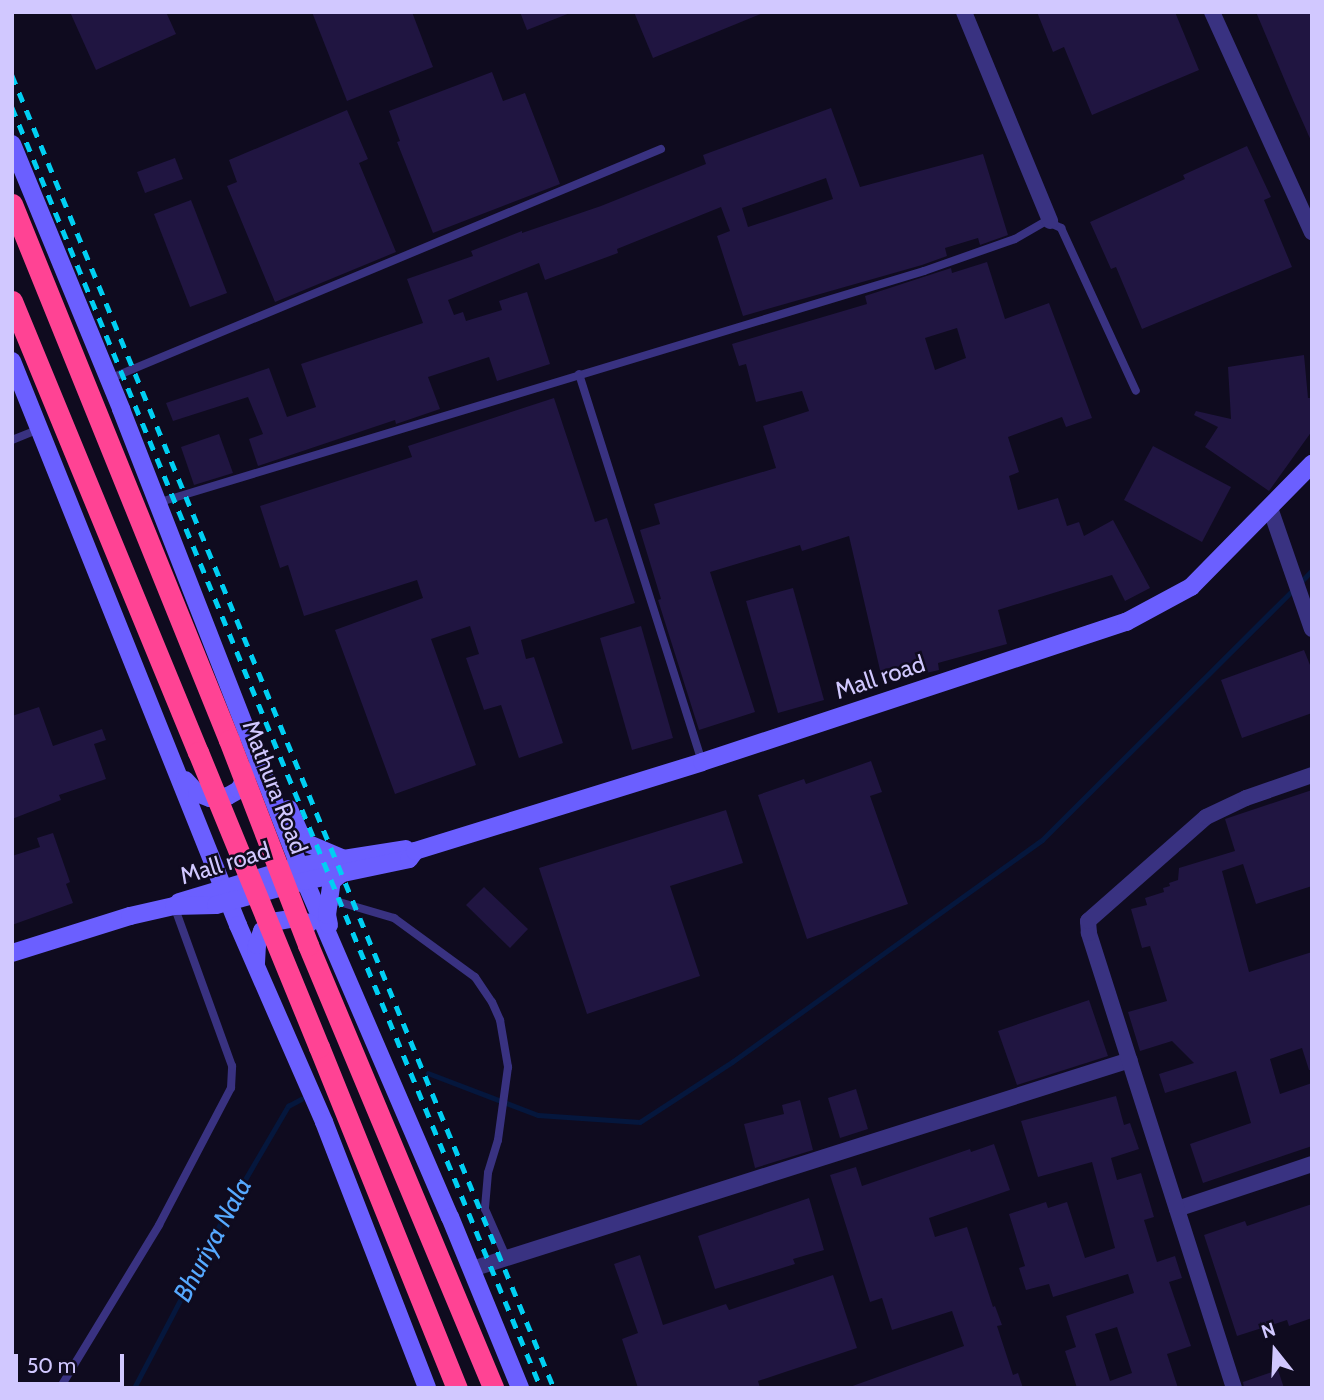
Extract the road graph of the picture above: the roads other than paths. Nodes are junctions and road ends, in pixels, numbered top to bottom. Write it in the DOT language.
graph roads {
  1 [pos="964,12"];
  2 [pos="1212,12"];
  3 [pos="12,144"];
  4 [pos="661,149"];
  5 [pos="12,204"];
  6 [pos="1051,221"];
  7 [pos="1312,232"];
  8 [pos="12,301"];
  9 [pos="12,361"];
  10 [pos="579,374"];
  11 [pos="109,379"];
  12 [pos="1136,391"];
  13 [pos="40,429"];
  14 [pos="12,440"];
  15 [pos="1312,464"];
  16 [pos="158,503"];
  17 [pos="1270,508"];
  18 [pos="91,554"];
  19 [pos="1310,623"];
  20 [pos="206,629"];
  21 [pos="250,743"];
  22 [pos="702,762"];
  23 [pos="1312,775"];
  24 [pos="181,776"];
  25 [pos="343,866"];
  26 [pos="302,874"];
  27 [pos="222,894"];
  28 [pos="329,899"];
  29 [pos="174,906"];
  30 [pos="333,946"];
  31 [pos="12,953"];
  32 [pos="256,966"];
  33 [pos="1130,1060"];
  34 [pos="1312,1164"];
  35 [pos="1177,1209"];
  36 [pos="507,1259"];
  37 [pos="472,1269"];
  38 [pos="60,1388"];
  39 [pos="427,1388"];
  40 [pos="457,1388"];
  41 [pos="493,1388"];
  42 [pos="520,1388"];
  43 [pos="1234,1388"];
  1 -- 6 [label="street"];
  2 -- 7 [label="street"];
  3 -- 11 [label="main road"];
  4 -- 11 [label="lane"];
  5 -- 41 [label="highway, Mathura Road, bridge"];
  6 -- 10 [label="lane"];
  6 -- 12 [label="lane"];
  8 -- 40 [label="highway, bridge"];
  9 -- 13 [label="main road"];
  10 -- 16 [label="lane"];
  10 -- 22 [label="lane"];
  11 -- 16 [label="main road"];
  13 -- 14 [label="lane"];
  13 -- 18 [label="main road"];
  15 -- 17 [label="main road, Mall road"];
  16 -- 20 [label="main road"];
  17 -- 19 [label="street"];
  17 -- 22 [label="main road, Mall road"];
  18 -- 24 [label="main road"];
  18 -- 27 [label="main road"];
  20 -- 21 [label="main road"];
  20 -- 25 [label="main road"];
  21 -- 24 [label="main road"];
  21 -- 26 [label="main road"];
  22 -- 25 [label="main road, Mall road"];
  23 -- 33 [label="street"];
  24 -- 27 [label="main road"];
  25 -- 26 [label="main road, Mall road"];
  25 -- 28 [label="main road"];
  26 -- 27 [label="main road, Mall road"];
  26 -- 30 [label="main road"];
  27 -- 29 [label="main road, Mall road"];
  27 -- 32 [label="main road"];
  28 -- 30 [label="main road"];
  28 -- 36 [label="lane"];
  29 -- 31 [label="main road, Mall road"];
  29 -- 38 [label="lane"];
  30 -- 32 [label="main road"];
  30 -- 37 [label="main road"];
  32 -- 39 [label="main road"];
  33 -- 35 [label="street"];
  33 -- 36 [label="street"];
  34 -- 35 [label="street"];
  35 -- 43 [label="street"];
  36 -- 37 [label="street"];
  37 -- 42 [label="main road"];
}
